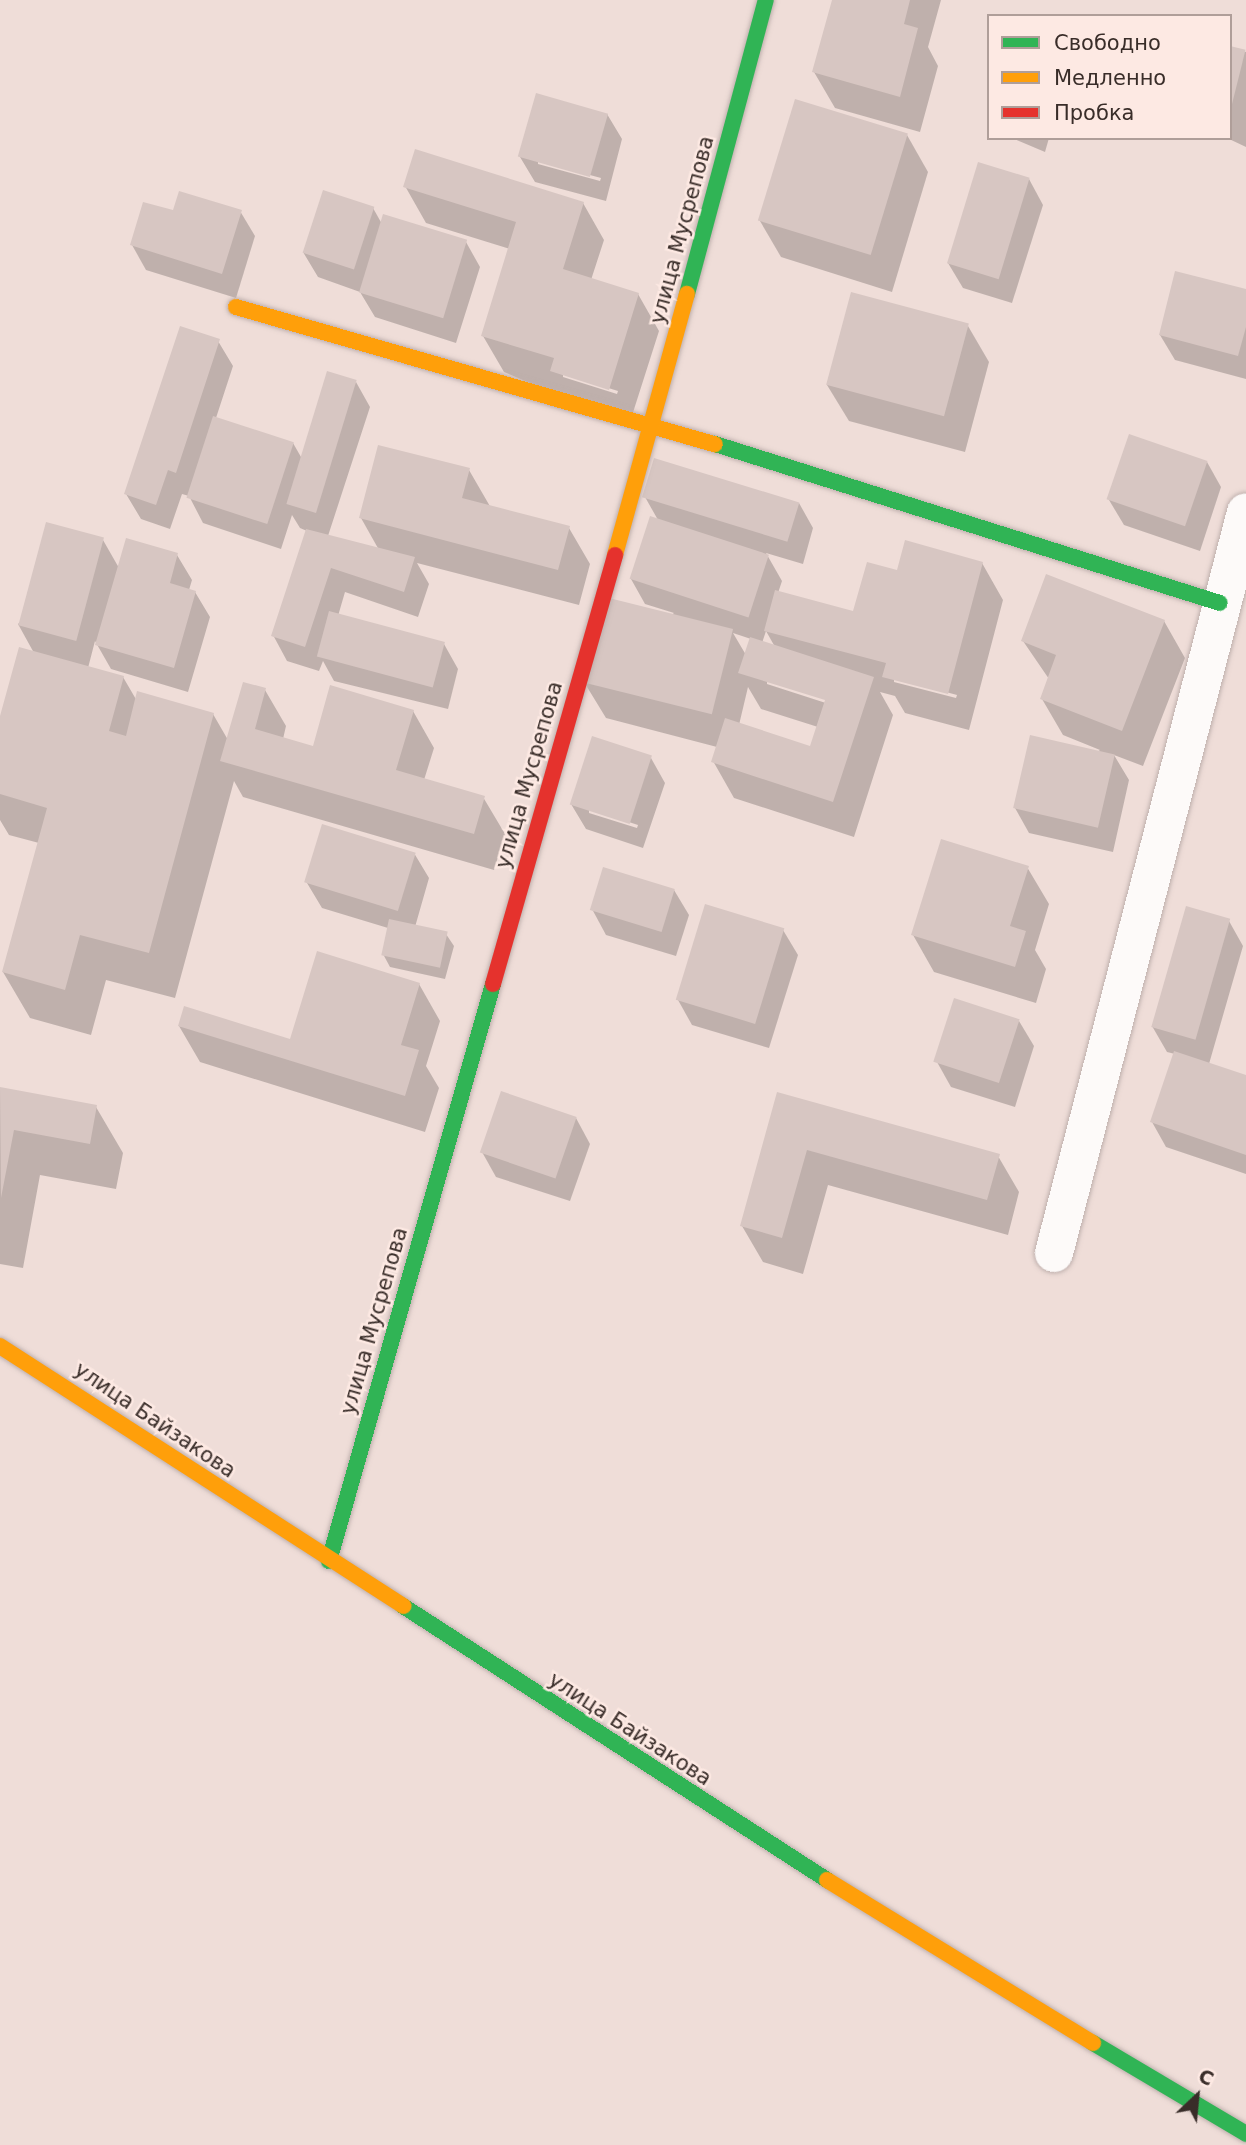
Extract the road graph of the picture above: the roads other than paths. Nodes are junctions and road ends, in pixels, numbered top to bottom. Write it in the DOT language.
graph roads {
  1 [pos="766,0"];
  2 [pos="236,307"];
  3 [pos="652,424"];
  4 [pos="1246,512"];
  5 [pos="1220,603"];
  6 [pos="1054,1253"];
  7 [pos="0,1346"];
  8 [pos="329,1561"];
  9 [pos="1246,2134"];
  1 -- 3 [label="street, улица Мусрепова"];
  2 -- 3 [label="street"];
  3 -- 5 [label="street"];
  3 -- 8 [label="street, улица Мусрепова"];
  4 -- 5 [label="street"];
  5 -- 6 [label="street"];
  7 -- 8 [label="street, улица Байзакова"];
  8 -- 9 [label="street, улица Байзакова"];
}
